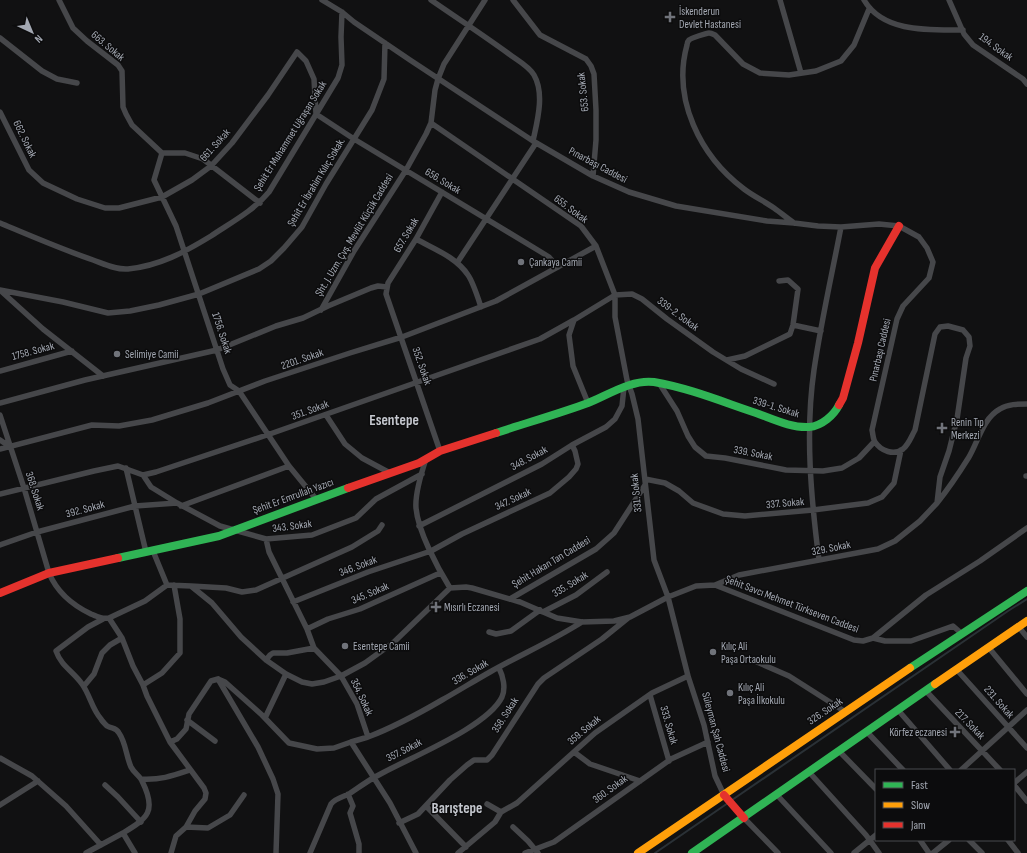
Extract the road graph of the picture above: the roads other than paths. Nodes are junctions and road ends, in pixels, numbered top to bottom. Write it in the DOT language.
graph roads {
  1 [pos="59,0"];
  2 [pos="322,0"];
  3 [pos="431,0"];
  4 [pos="485,0"];
  5 [pos="513,0"];
  6 [pos="780,0"];
  7 [pos="864,0"];
  8 [pos="949,0"];
  9 [pos="869,9"];
  10 [pos="342,12"];
  11 [pos="469,25"];
  12 [pos="963,30"];
  13 [pos="0,38"];
  14 [pos="385,43"];
  15 [pos="801,73"];
  16 [pos="438,79"];
  17 [pos="77,83"];
  18 [pos="1027,84"];
  19 [pos="0,112"];
  20 [pos="316,114"];
  21 [pos="431,123"];
  22 [pos="354,139"];
  23 [pos="535,142"];
  24 [pos="162,153"];
  25 [pos="211,166"];
  26 [pos="406,170"];
  27 [pos="33,174"];
  28 [pos="593,176"];
  29 [pos="512,179"];
  30 [pos="442,192"];
  31 [pos="162,197"];
  32 [pos="260,203"];
  33 [pos="486,219"];
  34 [pos="0,223"];
  35 [pos="794,223"];
  36 [pos="899,226"];
  37 [pos="841,227"];
  38 [pos="416,240"];
  39 [pos="596,246"];
  40 [pos="184,252"];
  41 [pos="457,263"];
  42 [pos="558,267"];
  43 [pos="779,281"];
  44 [pos="387,287"];
  45 [pos="0,290"];
  46 [pos="199,294"];
  47 [pos="615,295"];
  48 [pos="482,307"];
  49 [pos="320,310"];
  50 [pos="574,320"];
  51 [pos="793,325"];
  52 [pos="821,331"];
  53 [pos="402,337"];
  54 [pos="217,350"];
  55 [pos="72,351"];
  56 [pos="727,360"];
  57 [pos="0,371"];
  58 [pos="103,376"];
  59 [pos="417,382"];
  60 [pos="658,383"];
  61 [pos="774,384"];
  62 [pos="626,386"];
  63 [pos="239,391"];
  64 [pos="0,403"];
  65 [pos="588,403"];
  66 [pos="1027,404"];
  67 [pos="0,415"];
  68 [pos="326,415"];
  69 [pos="810,427"];
  70 [pos="267,435"];
  71 [pos="0,440"];
  72 [pos="874,442"];
  73 [pos="572,445"];
  74 [pos="9,446"];
  75 [pos="0,449"];
  76 [pos="901,450"];
  77 [pos="440,451"];
  78 [pos="426,459"];
  79 [pos="289,466"];
  80 [pos="126,468"];
  81 [pos="811,471"];
  82 [pos="390,473"];
  83 [pos="422,474"];
  84 [pos="143,475"];
  85 [pos="645,482"];
  86 [pos="24,488"];
  87 [pos="0,494"];
  88 [pos="316,500"];
  89 [pos="937,503"];
  90 [pos="179,504"];
  91 [pos="135,506"];
  92 [pos="813,510"];
  93 [pos="382,525"];
  94 [pos="419,526"];
  95 [pos="1027,528"];
  96 [pos="232,530"];
  97 [pos="37,532"];
  98 [pos="266,539"];
  99 [pos="0,545"];
  100 [pos="150,551"];
  101 [pos="431,551"];
  102 [pos="819,560"];
  103 [pos="440,572"];
  104 [pos="607,572"];
  105 [pos="49,573"];
  106 [pos="282,578"];
  107 [pos="167,585"];
  108 [pos="174,585"];
  109 [pos="715,585"];
  110 [pos="191,586"];
  111 [pos="450,588"];
  112 [pos="1026,590"];
  113 [pos="0,593"];
  114 [pos="668,597"];
  115 [pos="510,599"];
  116 [pos="293,602"];
  117 [pos="541,611"];
  118 [pos="630,617"];
  119 [pos="106,618"];
  120 [pos="1027,620"];
  121 [pos="582,622"];
  122 [pos="1018,626"];
  123 [pos="307,629"];
  124 [pos="489,632"];
  125 [pos="961,633"];
  126 [pos="1027,637"];
  127 [pos="122,638"];
  128 [pos="873,638"];
  129 [pos="314,648"];
  130 [pos="989,648"];
  131 [pos="750,658"];
  132 [pos="266,660"];
  133 [pos="499,668"];
  134 [pos="957,670"];
  135 [pos="286,674"];
  136 [pos="341,676"];
  137 [pos="688,676"];
  138 [pos="218,679"];
  139 [pos="143,685"];
  140 [pos="84,686"];
  141 [pos="926,691"];
  142 [pos="1027,694"];
  143 [pos="650,695"];
  144 [pos="898,710"];
  145 [pos="1027,710"];
  146 [pos="844,712"];
  147 [pos="265,718"];
  148 [pos="187,720"];
  149 [pos="1008,728"];
  150 [pos="868,732"];
  151 [pos="368,737"];
  152 [pos="215,741"];
  153 [pos="170,742"];
  154 [pos="351,742"];
  155 [pos="708,742"];
  156 [pos="1027,748"];
  157 [pos="839,751"];
  158 [pos="983,751"];
  159 [pos="574,752"];
  160 [pos="0,758"];
  161 [pos="669,761"];
  162 [pos="902,769"];
  163 [pos="949,769"];
  164 [pos="962,769"];
  165 [pos="999,769"];
  166 [pos="190,770"];
  167 [pos="809,772"];
  168 [pos="1027,772"];
  169 [pos="374,777"];
  170 [pos="142,779"];
  171 [pos="38,781"];
  172 [pos="640,781"];
  173 [pos="1015,783"];
  174 [pos="105,785"];
  175 [pos="1015,785"];
  176 [pos="875,789"];
  177 [pos="348,794"];
  178 [pos="244,795"];
  179 [pos="724,795"];
  180 [pos="777,795"];
  181 [pos="1027,801"];
  182 [pos="487,804"];
  183 [pos="0,805"];
  184 [pos="426,806"];
  185 [pos="501,812"];
  186 [pos="744,818"];
  187 [pos="141,822"];
  188 [pos="400,823"];
  189 [pos="513,826"];
  190 [pos="186,828"];
  191 [pos="123,834"];
  192 [pos="875,836"];
  193 [pos="870,840"];
  194 [pos="921,841"];
  195 [pos="948,841"];
  196 [pos="970,841"];
  197 [pos="1009,841"];
  198 [pos="101,845"];
  199 [pos="466,848"];
  200 [pos="537,851"];
  201 [pos="86,853"];
  202 [pos="135,853"];
  203 [pos="171,853"];
  204 [pos="276,853"];
  205 [pos="310,853"];
  206 [pos="359,853"];
  207 [pos="416,853"];
  208 [pos="458,853"];
  209 [pos="525,853"];
  210 [pos="638,853"];
  211 [pos="692,853"];
  212 [pos="778,853"];
  213 [pos="831,853"];
  214 [pos="854,853"];
  215 [pos="879,853"];
  216 [pos="929,853"];
  217 [pos="933,853"];
  218 [pos="982,853"];
  219 [pos="1018,853"];
  1 -- 24 [label="street, 663. Sokak"];
  2 -- 10 [label="street, Pınarbaşı Caddesi"];
  3 -- 11 [label="street"];
  4 -- 11 [label="street, Şht. J. Uzm. Çvş. Mevlüt Küçük Caddesi"];
  5 -- 28 [label="street, 653. Sokak"];
  6 -- 15 [label="street"];
  7 -- 9 [label="street"];
  8 -- 12 [label="street, 194. Sokak"];
  9 -- 12 [label="street"];
  9 -- 15 [label="street"];
  10 -- 14 [label="street, Pınarbaşı Caddesi"];
  10 -- 20 [label="street, Şehit Er Muhammet Uğraşan Sokak"];
  11 -- 16 [label="street, Şht. J. Uzm. Çvş. Mevlüt Küçük Caddesi"];
  11 -- 23 [label="street"];
  12 -- 18 [label="street, 194. Sokak"];
  13 -- 17 [label="street"];
  14 -- 16 [label="street, Pınarbaşı Caddesi"];
  14 -- 22 [label="street, Şehit Er İbrahim Kılıç Sokak."];
  15 -- 35 [label="street"];
  16 -- 21 [label="street, Şht. J. Uzm. Çvş. Mevlüt Küçük Caddesi"];
  16 -- 23 [label="street, Pınarbaşı Caddesi"];
  19 -- 27 [label="street, 662. Sokak"];
  20 -- 22 [label="street, 656. Sokak"];
  20 -- 25 [label="street, 661. Sokak"];
  20 -- 32 [label="street, Şehit Er Muhammet Uğraşan Sokak"];
  21 -- 26 [label="street, Şht. J. Uzm. Çvş. Mevlüt Küçük Caddesi"];
  21 -- 29 [label="street, 655. Sokak"];
  22 -- 26 [label="street, 656. Sokak"];
  22 -- 46 [label="street, Şehit Er İbrahim Kılıç Sokak."];
  23 -- 28 [label="street, Pınarbaşı Caddesi"];
  23 -- 29 [label="street"];
  24 -- 25 [label="street"];
  24 -- 31 [label="street, 1756. Sokak"];
  25 -- 31 [label="street, 661. Sokak"];
  25 -- 32 [label="street"];
  26 -- 30 [label="street, 656. Sokak"];
  26 -- 49 [label="street, Şht. J. Uzm. Çvş. Mevlüt Küçük Caddesi"];
  27 -- 31 [label="street, 661. Sokak"];
  28 -- 35 [label="street, Pınarbaşı Caddesi"];
  29 -- 33 [label="street"];
  29 -- 39 [label="street, 655. Sokak"];
  30 -- 33 [label="street, 656. Sokak"];
  30 -- 38 [label="street, 657. Sokak"];
  31 -- 40 [label="street, 1756. Sokak"];
  32 -- 40 [label="street, Şehit Er Muhammet Uğraşan Sokak"];
  33 -- 41 [label="street"];
  33 -- 42 [label="street, 656. Sokak"];
  34 -- 40 [label="street, Şehit Er Muhammet Uğraşan Sokak"];
  35 -- 37 [label="street, Pınarbaşı Caddesi"];
  36 -- 37 [label="street, Pınarbaşı Caddesi"];
  36 -- 69 [label="street, 339-1. Sokak"];
  36 -- 72 [label="street, Pınarbaşı Caddesi"];
  37 -- 52 [label="street"];
  38 -- 41 [label="street"];
  38 -- 44 [label="street, 657. Sokak"];
  39 -- 42 [label="street, 2201. Sokak"];
  39 -- 47 [label="street, 655. Sokak"];
  40 -- 46 [label="street, 1756. Sokak"];
  41 -- 48 [label="street"];
  42 -- 48 [label="street, 2201. Sokak"];
  43 -- 51 [label="street"];
  44 -- 49 [label="street"];
  44 -- 53 [label="street, 352. Sokak"];
  45 -- 46 [label="street, Şehit Er İbrahim Kılıç Sokak."];
  45 -- 55 [label="street"];
  46 -- 54 [label="street, 1756. Sokak"];
  47 -- 50 [label="street, 351. Sokak"];
  47 -- 56 [label="street, 339-2. Sokak"];
  47 -- 62 [label="street, 655. Sokak"];
  48 -- 53 [label="street, 2201. Sokak"];
  49 -- 54 [label="street, Şht. J. Uzm. Çvş. Mevlüt Küçük Caddesi"];
  50 -- 59 [label="street, 351. Sokak"];
  50 -- 65 [label="street"];
  51 -- 52 [label="street"];
  51 -- 56 [label="street"];
  52 -- 69 [label="street"];
  53 -- 59 [label="street, 352. Sokak"];
  53 -- 63 [label="street, 2201. Sokak"];
  54 -- 58 [label="street, Şht. J. Uzm. Çvş. Mevlüt Küçük Caddesi"];
  54 -- 63 [label="street, 1756. Sokak"];
  55 -- 57 [label="street, 1758. Sokak"];
  55 -- 58 [label="street"];
  56 -- 61 [label="street, 339-2. Sokak"];
  58 -- 64 [label="street, Şht. J. Uzm. Çvş. Mevlüt Küçük Caddesi"];
  59 -- 68 [label="street, 351. Sokak"];
  59 -- 77 [label="street, 352. Sokak"];
  60 -- 62 [label="street, 339-1. Sokak"];
  60 -- 69 [label="street, 339-1. Sokak"];
  60 -- 81 [label="street, 339. Sokak"];
  62 -- 65 [label="street, 339-1. Sokak"];
  62 -- 73 [label="street, 348. Sokak"];
  62 -- 85 [label="street, 331. Sokak"];
  63 -- 70 [label="street, 1756. Sokak"];
  63 -- 74 [label="street, 2201. Sokak"];
  65 -- 77 [label="street, Şehit Er Emrullah Yazıcı"];
  66 -- 89 [label="street"];
  67 -- 74 [label="street, 368. Sokak"];
  68 -- 70 [label="street, 351. Sokak"];
  68 -- 82 [label="street"];
  69 -- 81 [label="street"];
  70 -- 79 [label="street, 1756. Sokak"];
  70 -- 84 [label="street, 351. Sokak"];
  71 -- 74 [label="street"];
  72 -- 76 [label="street"];
  72 -- 81 [label="street, 339. Sokak"];
  73 -- 94 [label="street, 348. Sokak"];
  73 -- 101 [label="street, 347. Sokak"];
  74 -- 75 [label="street, 2201. Sokak"];
  74 -- 86 [label="street, 368. Sokak"];
  76 -- 89 [label="street"];
  76 -- 92 [label="street, 337. Sokak"];
  77 -- 78 [label="street, Şehit Er Emrullah Yazıcı"];
  78 -- 82 [label="street, Şehit Er Emrullah Yazıcı"];
  78 -- 83 [label="street"];
  79 -- 88 [label="street, 1756. Sokak"];
  79 -- 90 [label="street"];
  80 -- 84 [label="street"];
  80 -- 86 [label="street"];
  80 -- 91 [label="street"];
  81 -- 92 [label="street"];
  82 -- 88 [label="street, Şehit Er Emrullah Yazıcı"];
  83 -- 94 [label="street"];
  83 -- 98 [label="street, 343. Sokak"];
  84 -- 90 [label="street, 343. Sokak"];
  85 -- 92 [label="street, 337. Sokak"];
  85 -- 114 [label="street, 331. Sokak"];
  85 -- 115 [label="street, Şehit Hakan Tan Caddesi"];
  86 -- 87 [label="street"];
  86 -- 97 [label="street, 368. Sokak"];
  88 -- 96 [label="street, Şehit Er Emrullah Yazıcı"];
  89 -- 102 [label="street, 329. Sokak"];
  90 -- 91 [label="street, 392. Sokak"];
  90 -- 96 [label="street, 343. Sokak"];
  91 -- 97 [label="street, 392. Sokak"];
  91 -- 100 [label="street"];
  92 -- 102 [label="street"];
  93 -- 106 [label="street"];
  94 -- 101 [label="street"];
  95 -- 128 [label="street"];
  96 -- 98 [label="street, 343. Sokak"];
  96 -- 100 [label="street, Şehit Er Emrullah Yazıcı"];
  97 -- 99 [label="street, 392. Sokak"];
  97 -- 105 [label="street, 368. Sokak"];
  98 -- 106 [label="street, 354. Sokak"];
  100 -- 105 [label="street, Şehit Er Emrullah Yazıcı"];
  100 -- 107 [label="street"];
  101 -- 103 [label="street"];
  101 -- 116 [label="street, 346. Sokak"];
  102 -- 109 [label="street, 329. Sokak"];
  103 -- 111 [label="street"];
  103 -- 123 [label="street, 345. Sokak"];
  104 -- 117 [label="street, 335. Sokak"];
  105 -- 113 [label="street, Şehit Er Emrullah Yazıcı"];
  105 -- 119 [label="street"];
  106 -- 110 [label="street"];
  106 -- 116 [label="street, 354. Sokak"];
  107 -- 108 [label="street"];
  107 -- 119 [label="street"];
  108 -- 110 [label="street"];
  108 -- 139 [label="street"];
  109 -- 114 [label="street, Şehit Savcı Mehmet Türkseven Caddesi"];
  109 -- 128 [label="street, Şehit Savcı Mehmet Türkseven Caddesi"];
  110 -- 132 [label="street"];
  111 -- 115 [label="street, Şehit Savcı Mehmet Türkseven Caddesi"];
  111 -- 136 [label="street"];
  112 -- 125 [label="street, 326. Sokak"];
  114 -- 118 [label="street, Şehit Savcı Mehmet Türkseven Caddesi"];
  114 -- 137 [label="street, Süleyman Şah Caddesi"];
  115 -- 117 [label="street, Şehit Savcı Mehmet Türkseven Caddesi"];
  116 -- 123 [label="street, 354. Sokak"];
  117 -- 121 [label="street, Şehit Savcı Mehmet Türkseven Caddesi"];
  117 -- 124 [label="street, 335. Sokak"];
  118 -- 121 [label="street, Şehit Savcı Mehmet Türkseven Caddesi"];
  118 -- 184 [label="street, 358. Sokak"];
  119 -- 127 [label="street"];
  119 -- 140 [label="street"];
  120 -- 122 [label="street"];
  121 -- 133 [label="street, 336. Sokak"];
  122 -- 126 [label="street"];
  122 -- 130 [label="street"];
  123 -- 129 [label="street, 354. Sokak"];
  125 -- 128 [label="street, Şehit Savcı Mehmet Türkseven Caddesi"];
  125 -- 146 [label="street, 326. Sokak"];
  127 -- 139 [label="street"];
  127 -- 140 [label="street"];
  129 -- 132 [label="street"];
  129 -- 136 [label="street, 354. Sokak"];
  130 -- 134 [label="street"];
  130 -- 142 [label="street"];
  131 -- 146 [label="street"];
  132 -- 135 [label="street"];
  133 -- 151 [label="street, 336. Sokak"];
  133 -- 169 [label="street, 357. Sokak"];
  134 -- 141 [label="street"];
  134 -- 149 [label="street, 231. Sokak"];
  135 -- 136 [label="street"];
  135 -- 147 [label="street"];
  136 -- 151 [label="street, 354. Sokak"];
  137 -- 143 [label="street, 359. Sokak"];
  137 -- 155 [label="street, Süleyman Şah Caddesi"];
  138 -- 147 [label="street"];
  138 -- 148 [label="street"];
  138 -- 204 [label="street"];
  139 -- 153 [label="street"];
  140 -- 170 [label="street"];
  141 -- 144 [label="street"];
  141 -- 158 [label="street, 217. Sokak"];
  143 -- 159 [label="street, 359. Sokak"];
  143 -- 161 [label="street, 333. Sokak"];
  144 -- 150 [label="street"];
  144 -- 163 [label="street"];
  145 -- 149 [label="street"];
  146 -- 179 [label="street, 326. Sokak"];
  147 -- 154 [label="street"];
  148 -- 152 [label="street"];
  148 -- 153 [label="street"];
  149 -- 156 [label="street, 231. Sokak"];
  149 -- 158 [label="street"];
  150 -- 157 [label="street"];
  150 -- 162 [label="street"];
  151 -- 154 [label="street"];
  153 -- 166 [label="street"];
  154 -- 169 [label="street"];
  155 -- 161 [label="street, 360. Sokak"];
  155 -- 179 [label="street, Süleyman Şah Caddesi"];
  157 -- 167 [label="street"];
  157 -- 176 [label="street"];
  158 -- 164 [label="street"];
  158 -- 165 [label="street, 217. Sokak"];
  159 -- 172 [label="street"];
  159 -- 185 [label="street, 359. Sokak"];
  160 -- 171 [label="street"];
  161 -- 172 [label="street, 360. Sokak"];
  166 -- 170 [label="street"];
  166 -- 190 [label="street"];
  167 -- 180 [label="street"];
  167 -- 193 [label="street"];
  168 -- 173 [label="street"];
  169 -- 177 [label="street, 357. Sokak"];
  169 -- 188 [label="street"];
  170 -- 187 [label="street"];
  171 -- 183 [label="street"];
  171 -- 198 [label="street"];
  172 -- 200 [label="street, 360. Sokak"];
  174 -- 187 [label="street"];
  175 -- 181 [label="street"];
  177 -- 205 [label="street, 357. Sokak"];
  177 -- 206 [label="street"];
  178 -- 190 [label="street"];
  179 -- 186 [label="street, Süleyman Şah Caddesi"];
  179 -- 210 [label="street, 326. Sokak"];
  180 -- 186 [label="street"];
  180 -- 213 [label="street"];
  182 -- 185 [label="street"];
  184 -- 188 [label="street, 358. Sokak"];
  184 -- 199 [label="street"];
  185 -- 199 [label="street"];
  186 -- 211 [label="street"];
  186 -- 212 [label="street, Süleyman Şah Caddesi"];
  187 -- 191 [label="street"];
  188 -- 207 [label="street"];
  189 -- 200 [label="street"];
  190 -- 203 [label="street"];
  191 -- 198 [label="street"];
  191 -- 202 [label="street"];
  192 -- 193 [label="street"];
  193 -- 214 [label="street"];
  193 -- 215 [label="street"];
  194 -- 216 [label="street"];
  195 -- 217 [label="street"];
  196 -- 218 [label="street"];
  197 -- 219 [label="street"];
  198 -- 201 [label="street"];
  199 -- 208 [label="street"];
  200 -- 209 [label="street, 360. Sokak"];
}
